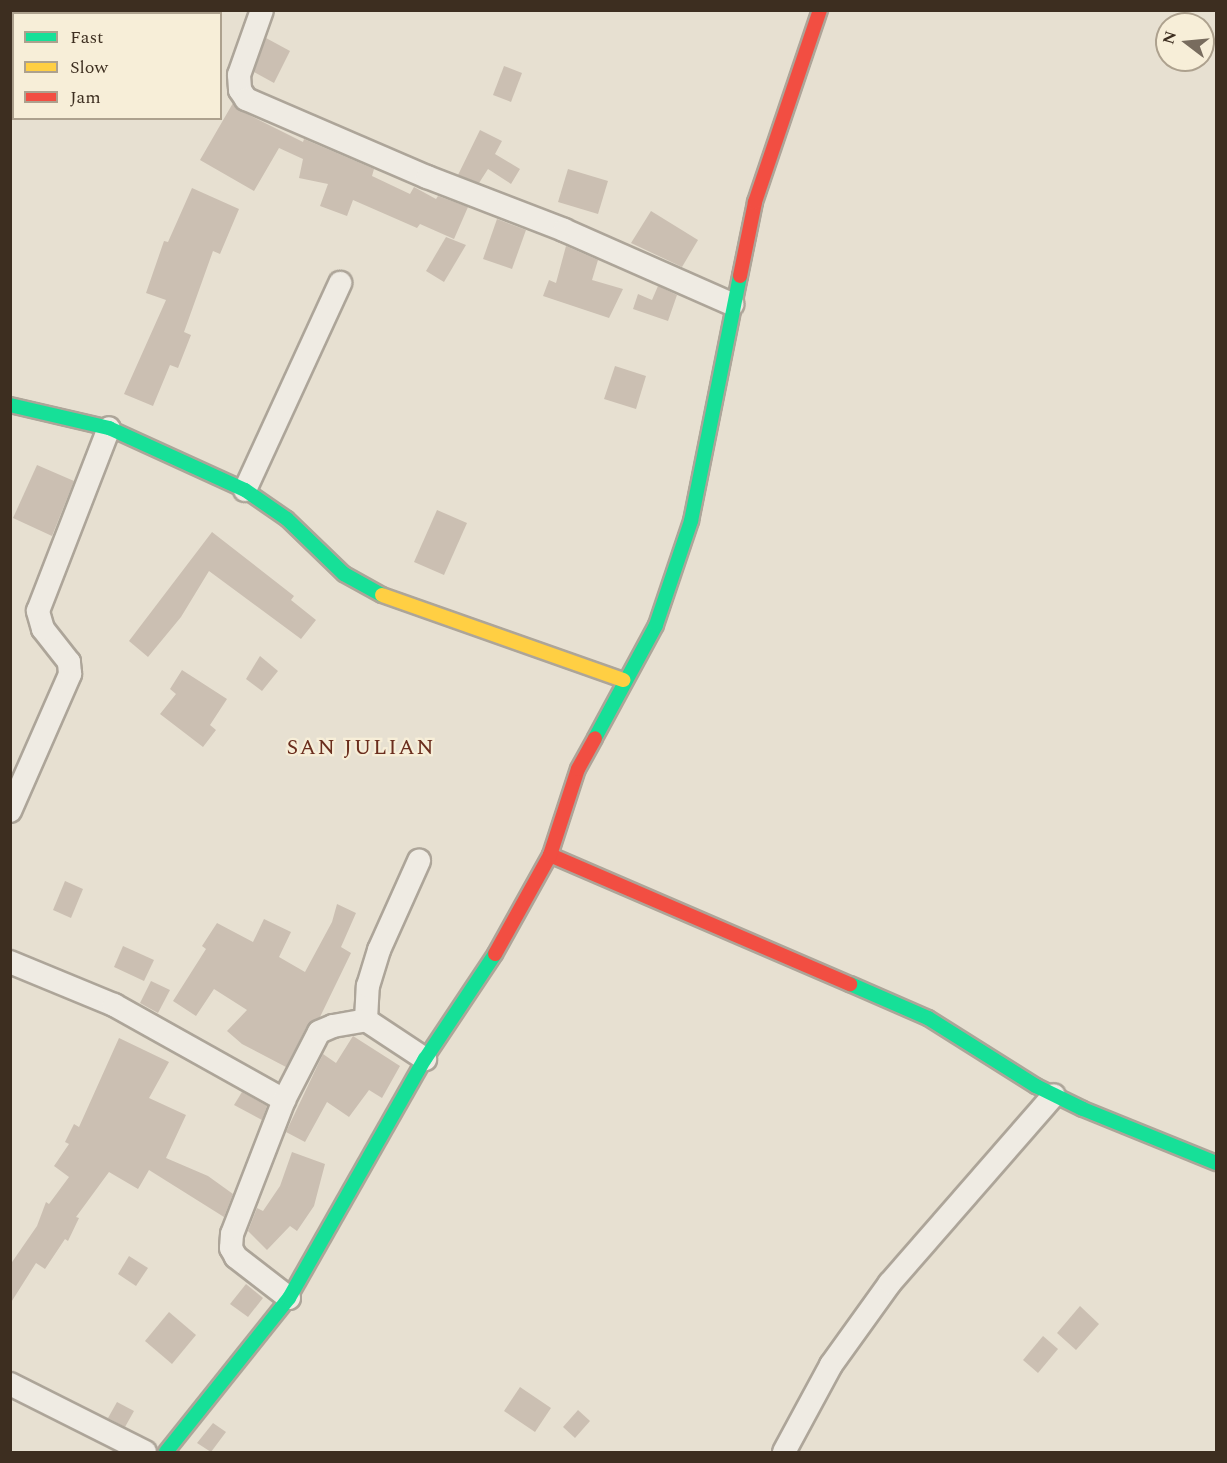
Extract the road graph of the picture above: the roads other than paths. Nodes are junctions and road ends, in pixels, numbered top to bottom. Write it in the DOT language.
graph roads {
  1 [pos="262,10"];
  2 [pos="820,10"];
  3 [pos="340,284"];
  4 [pos="732,304"];
  5 [pos="10,405"];
  6 [pos="109,428"];
  7 [pos="245,490"];
  8 [pos="624,680"];
  9 [pos="10,811"];
  10 [pos="550,855"];
  11 [pos="419,861"];
  12 [pos="11,962"];
  13 [pos="366,1020"];
  14 [pos="425,1059"];
  15 [pos="1054,1095"];
  16 [pos="284,1100"];
  17 [pos="1216,1163"];
  18 [pos="289,1298"];
  19 [pos="10,1384"];
  20 [pos="145,1452"];
  21 [pos="166,1452"];
  22 [pos="784,1452"];
  1 -- 4 [label="street"];
  2 -- 4 [label="street"];
  3 -- 7 [label="street"];
  4 -- 8 [label="street"];
  5 -- 6 [label="street"];
  6 -- 7 [label="street"];
  6 -- 9 [label="street"];
  7 -- 8 [label="street"];
  8 -- 10 [label="street"];
  10 -- 14 [label="street"];
  10 -- 15 [label="street"];
  11 -- 13 [label="street"];
  12 -- 16 [label="street"];
  13 -- 14 [label="street"];
  13 -- 16 [label="street"];
  14 -- 18 [label="street"];
  15 -- 17 [label="street"];
  15 -- 22 [label="street"];
  16 -- 18 [label="street"];
  18 -- 21 [label="street"];
  19 -- 20 [label="street"];
}
